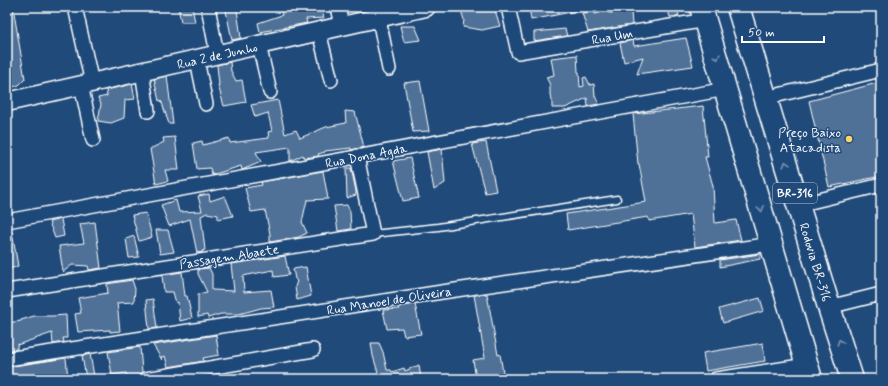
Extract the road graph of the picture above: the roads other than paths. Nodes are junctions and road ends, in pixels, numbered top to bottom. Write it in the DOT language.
graph roads {
  1 [pos="75,7"];
  2 [pos="208,7"];
  3 [pos="338,7"];
  4 [pos="426,7"];
  5 [pos="508,7"];
  6 [pos="738,7"];
  7 [pos="703,13"];
  8 [pos="378,19"];
  9 [pos="342,26"];
  10 [pos="319,32"];
  11 [pos="260,45"];
  12 [pos="217,54"];
  13 [pos="197,60"];
  14 [pos="389,69"];
  15 [pos="881,70"];
  16 [pos="142,71"];
  17 [pos="331,80"];
  18 [pos="86,84"];
  19 [pos="726,89"];
  20 [pos="270,92"];
  21 [pos="766,98"];
  22 [pos="7,102"];
  23 [pos="206,104"];
  24 [pos="148,111"];
  25 [pos="93,140"];
  26 [pos="357,156"];
  27 [pos="881,185"];
  28 [pos="617,199"];
  29 [pos="798,205"];
  30 [pos="7,221"];
  31 [pos="373,234"];
  32 [pos="771,244"];
  33 [pos="7,291"];
  34 [pos="881,294"];
  35 [pos="829,307"];
  36 [pos="313,350"];
  37 [pos="7,359"];
  38 [pos="809,372"];
  39 [pos="146,379"];
  40 [pos="716,379"];
  41 [pos="852,379"];
  1 -- 18 [label="street"];
  2 -- 12 [label="street"];
  3 -- 9 [label="street"];
  4 -- 8 [label="street, Rua 2 de Junho"];
  5 -- 7 [label="street, Rua Um"];
  6 -- 21 [label="highway, Rodovia BR-316 / BR-316"];
  7 -- 19 [label="highway, BR-316, one-way"];
  8 -- 9 [label="street, Rua 2 de Junho"];
  8 -- 14 [label="street"];
  9 -- 10 [label="street, Rua 2 de Junho"];
  10 -- 11 [label="street, Rua 2 de Junho"];
  10 -- 17 [label="street"];
  11 -- 12 [label="street, Rua 2 de Junho"];
  11 -- 20 [label="street"];
  12 -- 13 [label="street, Rua 2 de Junho"];
  13 -- 16 [label="street, Rua 2 de Junho"];
  13 -- 23 [label="street"];
  15 -- 21 [label="street"];
  16 -- 18 [label="street, Rua 2 de Junho"];
  16 -- 24 [label="street"];
  18 -- 22 [label="street, Rua 2 de Junho"];
  18 -- 25 [label="street"];
  19 -- 26 [label="street, Rua Dona Agda"];
  19 -- 32 [label="highway, BR-316, one-way"];
  29 -- 21 [label="highway, Rodovia BR-316 / BR-316, one-way"];
  26 -- 30 [label="street, Rua Dona Agda"];
  26 -- 31 [label="street"];
  27 -- 29 [label="street"];
  28 -- 31 [label="lane"];
  29 -- 35 [label="highway, Rodovia BR-316 / BR-316"];
  31 -- 33 [label="street, Passagem Abaete"];
  32 -- 37 [label="street, Rua Manoel de Oliveira"];
  32 -- 38 [label="highway, BR-316"];
  34 -- 35 [label="street"];
  41 -- 35 [label="highway, Rodovia BR-316 / BR-316, one-way"];
  36 -- 39 [label="street"];
  38 -- 40 [label="street"];
}
